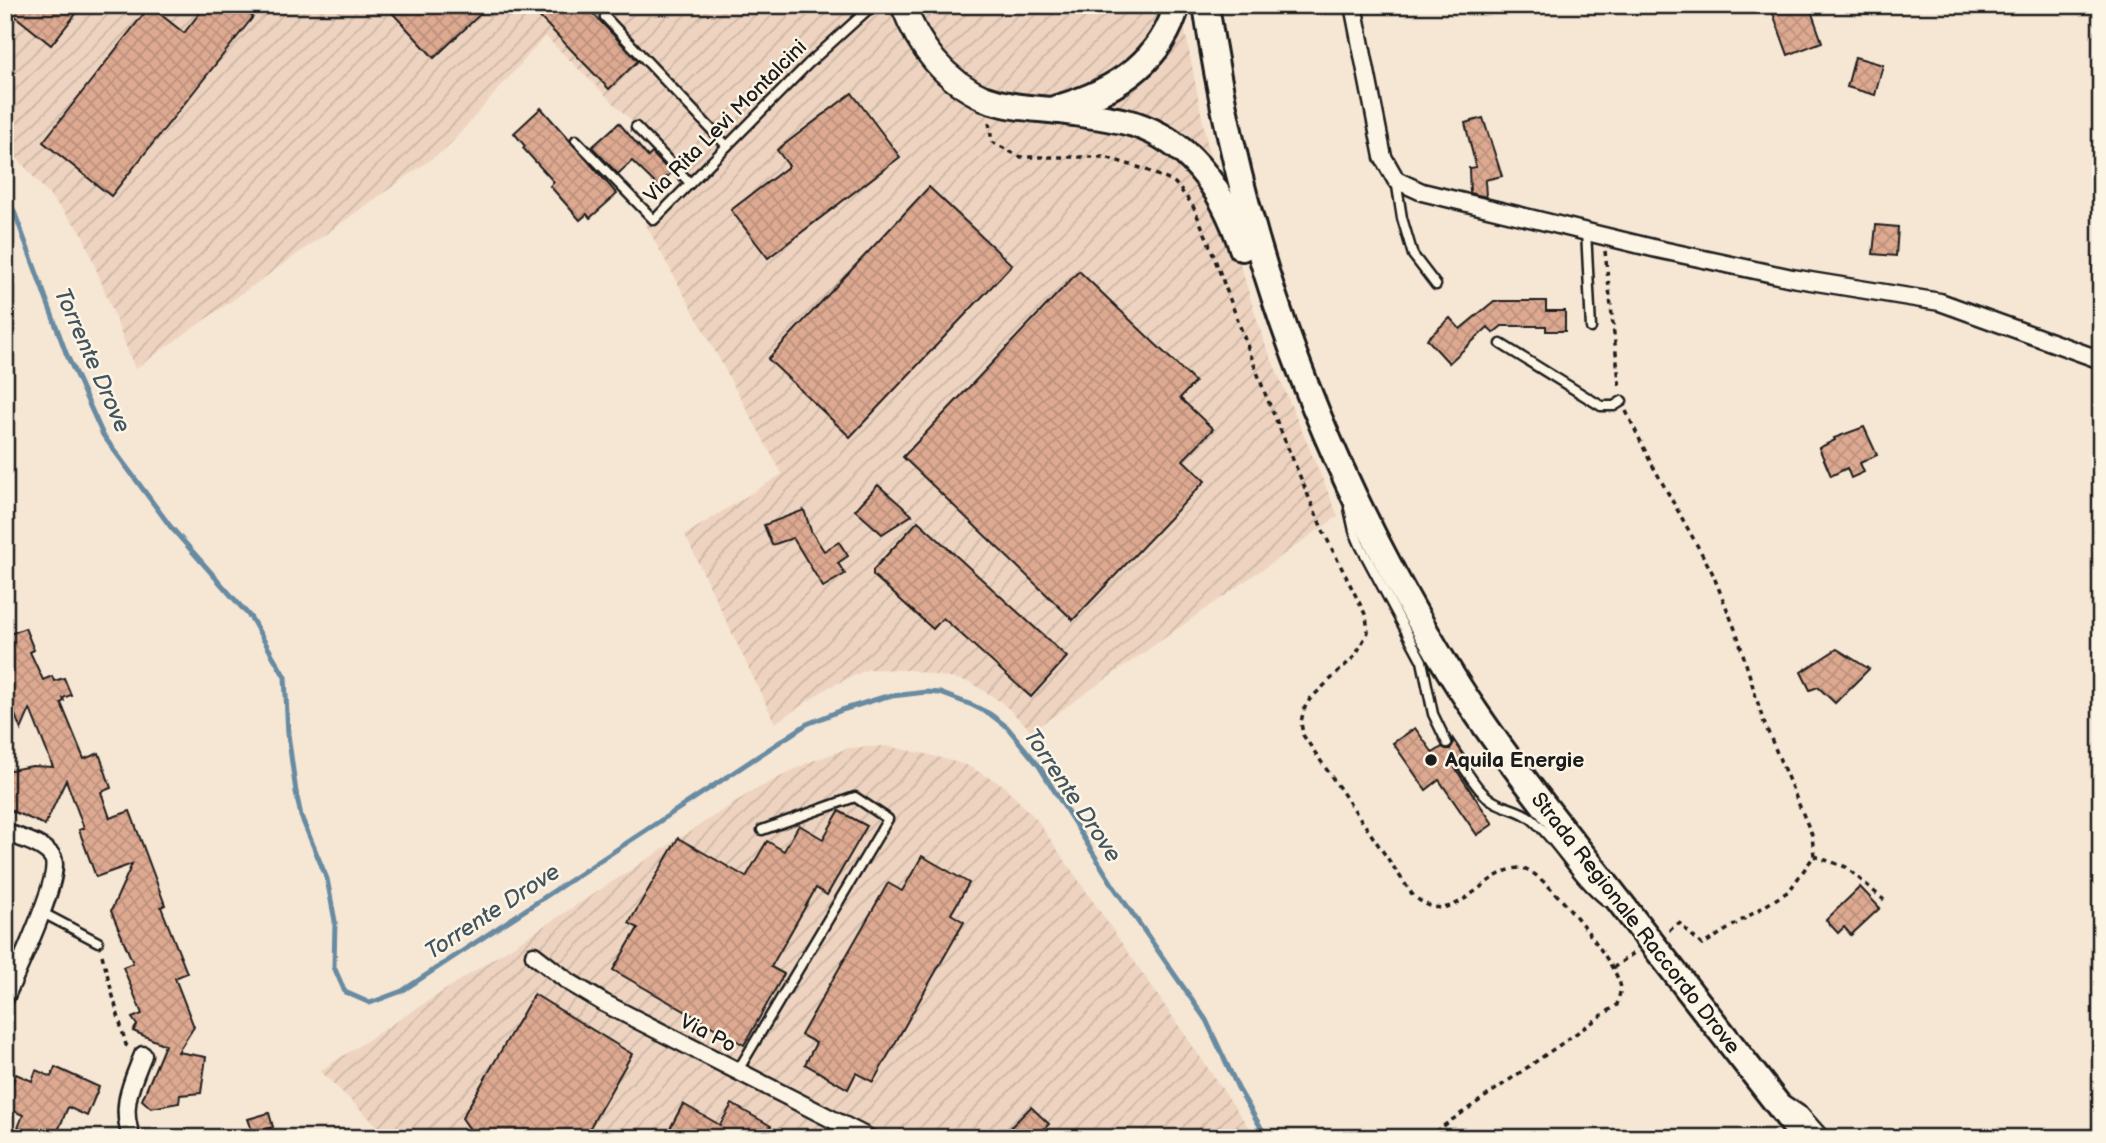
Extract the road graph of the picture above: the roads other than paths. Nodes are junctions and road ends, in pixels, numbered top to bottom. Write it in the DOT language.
graph roads {
  1 [pos="873,5"];
  2 [pos="903,5"];
  3 [pos="1177,5"];
  4 [pos="1206,5"];
  5 [pos="1222,5"];
  6 [pos="1353,5"];
  7 [pos="605,17"];
  8 [pos="986,99"];
  9 [pos="1049,110"];
  10 [pos="1226,118"];
  11 [pos="636,127"];
  12 [pos="576,141"];
  13 [pos="727,146"];
  14 [pos="1396,180"];
  15 [pos="690,183"];
  16 [pos="1586,231"];
  17 [pos="1436,285"];
  18 [pos="1591,328"];
  19 [pos="1501,344"];
  20 [pos="2101,360"];
  21 [pos="1622,401"];
  22 [pos="1315,410"];
  23 [pos="1348,484"];
  24 [pos="1447,743"];
  25 [pos="1461,764"];
  26 [pos="762,830"];
  27 [pos="5,832"];
  28 [pos="1628,911"];
  29 [pos="41,912"];
  30 [pos="98,942"];
  31 [pos="534,955"];
  32 [pos="5,998"];
  33 [pos="143,1055"];
  34 [pos="737,1072"];
  35 [pos="1766,1090"];
  36 [pos="132,1138"];
  37 [pos="869,1138"];
  38 [pos="1804,1138"];
  39 [pos="1826,1138"];
  1 -- 13 [label="lane, Via Rita Levi Montalcini"];
  2 -- 8 [label="street"];
  3 -- 9 [label="main road"];
  4 -- 10 [label="main road, Strada Regionale Raccordo Drove"];
  5 -- 10 [label="main road"];
  6 -- 14 [label="street"];
  7 -- 13 [label="lane"];
  8 -- 9 [label="main road"];
  9 -- 22 [label="main road"];
  10 -- 22 [label="main road, Strada Regionale Raccordo Drove"];
  11 -- 15 [label="lane"];
  12 -- 15 [label="lane, Via Rita Levi Montalcini"];
  13 -- 15 [label="lane, Via Rita Levi Montalcini"];
  14 -- 16 [label="street"];
  14 -- 17 [label="lane"];
  16 -- 18 [label="lane"];
  16 -- 20 [label="street"];
  19 -- 21 [label="lane"];
  22 -- 23 [label="main road, Strada Regionale Raccordo Drove"];
  23 -- 24 [label="lane"];
  23 -- 28 [label="main road, Strada Regionale Raccordo Drove"];
  25 -- 28 [label="lane"];
  26 -- 34 [label="lane"];
  27 -- 29 [label="street"];
  28 -- 35 [label="main road, Strada Regionale Raccordo Drove"];
  29 -- 30 [label="lane"];
  29 -- 32 [label="street"];
  31 -- 34 [label="street, Via Po"];
  33 -- 36 [label="street"];
  34 -- 37 [label="street, Via Po"];
  35 -- 38 [label="main road, Strada Regionale Raccordo Drove"];
  35 -- 39 [label="lane"];
}
